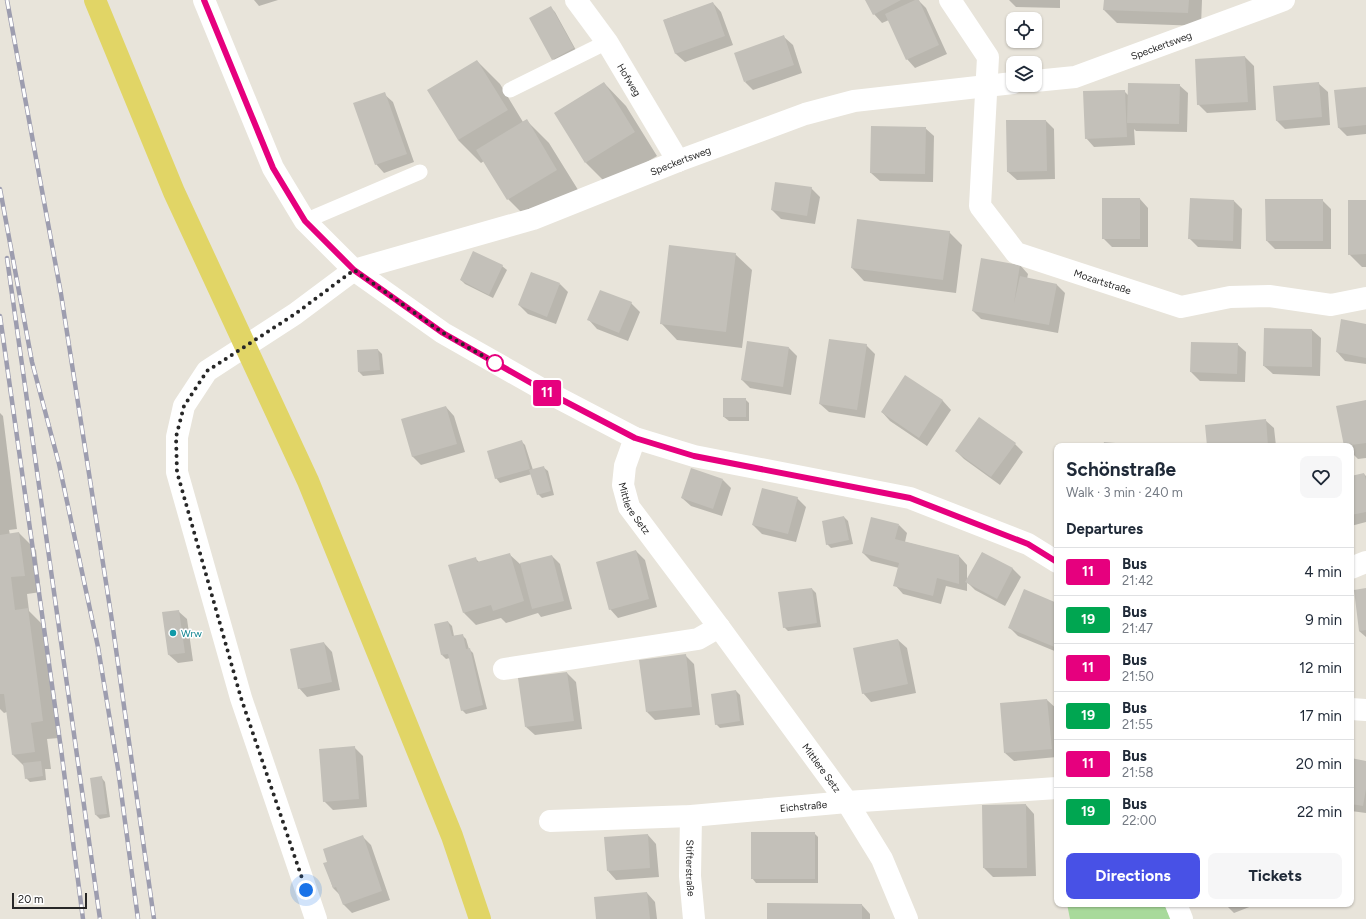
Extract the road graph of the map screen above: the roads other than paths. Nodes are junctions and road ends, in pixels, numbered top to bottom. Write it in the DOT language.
graph roads {
  1 [pos="96,0"];
  2 [pos="204,0"];
  3 [pos="576,0"];
  4 [pos="950,0"];
  5 [pos="1284,0"];
  6 [pos="606,42"];
  7 [pos="1042,80"];
  8 [pos="1006,84"];
  9 [pos="987,85"];
  10 [pos="510,90"];
  11 [pos="678,161"];
  12 [pos="420,172"];
  13 [pos="305,221"];
  14 [pos="354,270"];
  15 [pos="1366,298"];
  16 [pos="635,438"];
  17 [pos="1054,560"];
  18 [pos="1366,562"];
  19 [pos="1354,567"];
  20 [pos="719,627"];
  21 [pos="504,669"];
  22 [pos="1354,709"];
  23 [pos="1366,710"];
  24 [pos="1054,788"];
  25 [pos="847,802"];
  26 [pos="691,816"];
  27 [pos="550,821"];
  28 [pos="1177,907"];
  29 [pos="316,919"];
  30 [pos="480,919"];
  31 [pos="694,919"];
  32 [pos="907,919"];
  33 [pos="1182,919"];
  1 -- 30 [label="main road"];
  2 -- 13 [label="street"];
  3 -- 6 [label="street, Hofweg"];
  4 -- 9 [label="street, Mozartstraße"];
  5 -- 7 [label="street, Speckertsweg"];
  6 -- 10 [label="lane"];
  6 -- 11 [label="street, Hofweg"];
  8 -- 9 [label="street, Speckertsweg"];
  9 -- 11 [label="street, Speckertsweg"];
  9 -- 15 [label="street, Mozartstraße"];
  11 -- 14 [label="street, Speckertsweg"];
  12 -- 13 [label="lane"];
  13 -- 14 [label="street"];
  14 -- 16 [label="street"];
  14 -- 29 [label="street"];
  16 -- 17 [label="street"];
  16 -- 20 [label="street, Mittlere Setz"];
  18 -- 19 [label="street"];
  20 -- 21 [label="street"];
  20 -- 25 [label="street, Mittlere Setz"];
  22 -- 23 [label="street"];
  24 -- 25 [label="street, Eichstraße"];
  25 -- 26 [label="street, Eichstraße"];
  25 -- 32 [label="street, Mittlere Setz"];
  26 -- 27 [label="street, Eichstraße"];
  26 -- 31 [label="street, Stifterstraße"];
  28 -- 33 [label="street"];
}
